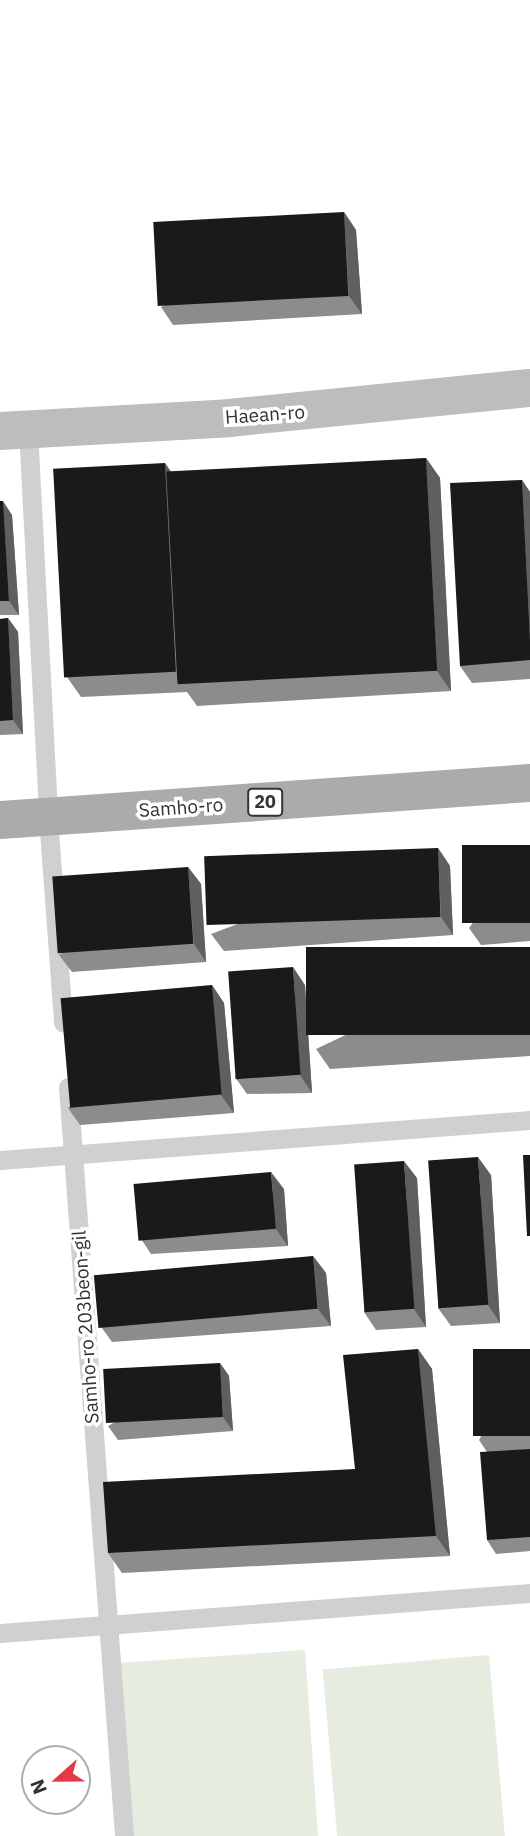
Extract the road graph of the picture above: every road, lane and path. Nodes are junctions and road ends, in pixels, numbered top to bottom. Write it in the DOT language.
graph roads {
  1 [pos="530,388"];
  2 [pos="14,430"];
  3 [pos="530,783"];
  4 [pos="48,817"];
  5 [pos="0,820"];
  6 [pos="64,1040"];
  7 [pos="66,1065"];
  8 [pos="530,1120"];
  9 [pos="73,1156"];
  10 [pos="0,1160"];
  11 [pos="530,1593"];
  12 [pos="108,1623"];
  13 [pos="0,1633"];
  14 [pos="124,1836"];
  1 -- 2 [label="street, Haean-ro"];
  2 -- 4 [label="lane"];
  3 -- 4 [label="main road, Samho-ro / 20"];
  4 -- 5 [label="main road, Samho-ro / 20"];
  4 -- 6 [label="lane"];
  7 -- 9 [label="lane, Samho-ro 203beon-gil"];
  8 -- 9 [label="lane"];
  9 -- 10 [label="lane"];
  9 -- 12 [label="lane, Samho-ro 203beon-gil"];
  11 -- 12 [label="lane"];
  12 -- 13 [label="lane"];
  12 -- 14 [label="lane, Samho-ro 203beon-gil"];
}
